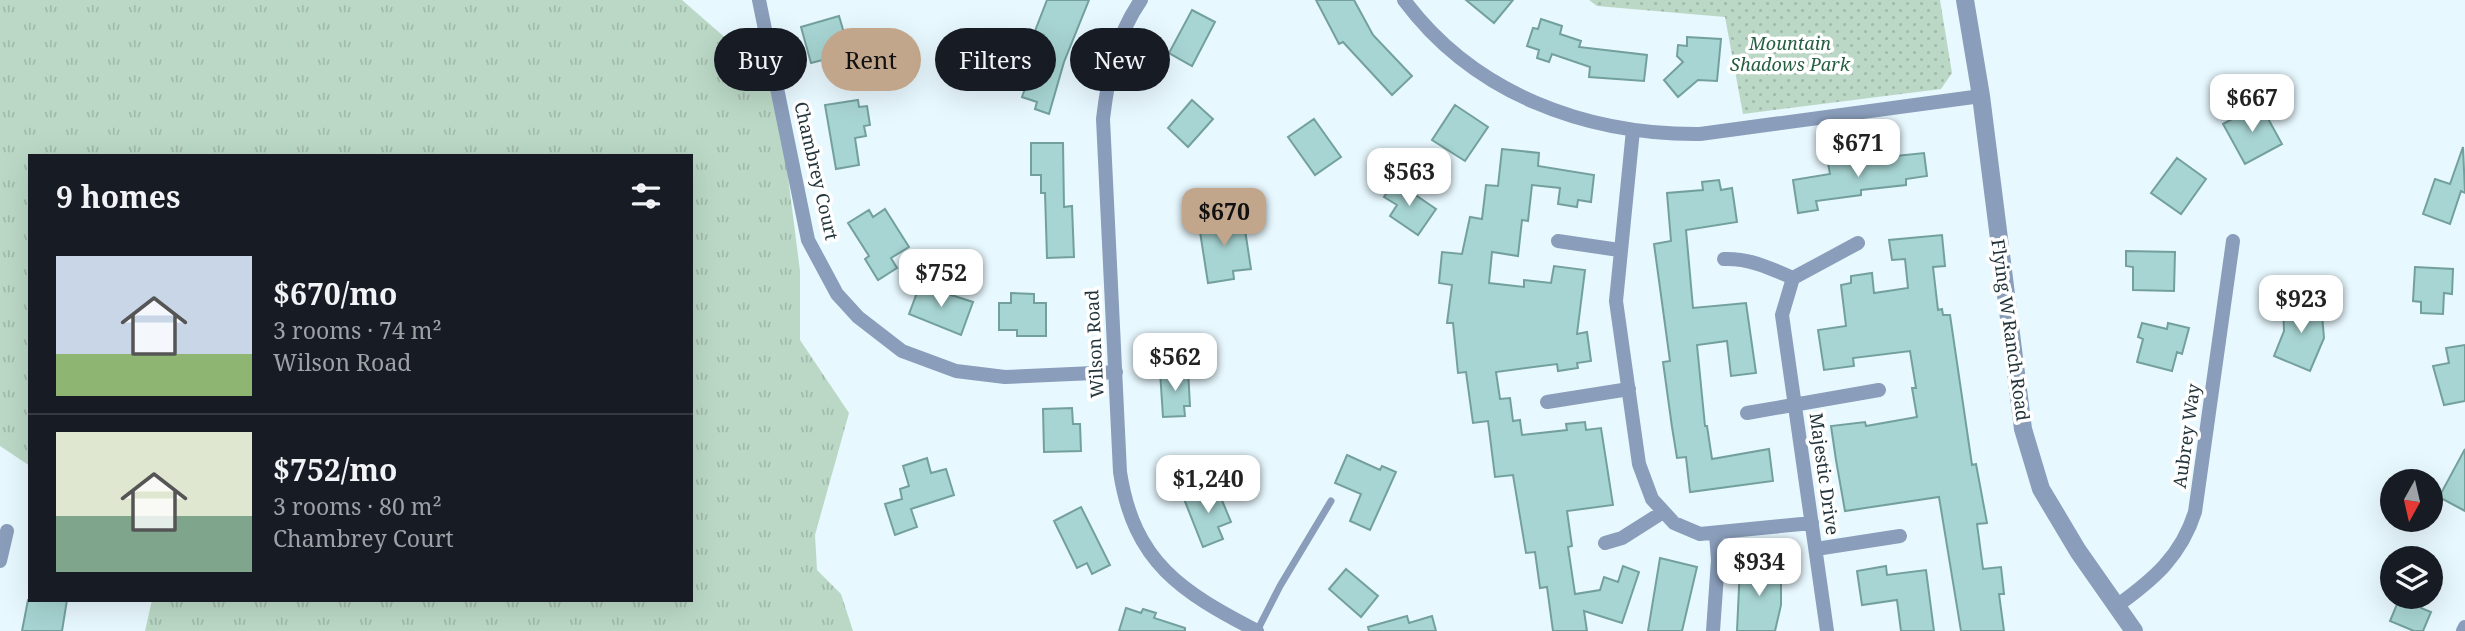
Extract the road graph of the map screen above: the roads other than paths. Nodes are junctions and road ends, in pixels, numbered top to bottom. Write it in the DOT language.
graph roads {
  1 [pos="760,0"];
  2 [pos="1140,0"];
  3 [pos="1405,0"];
  4 [pos="1965,0"];
  5 [pos="1981,96"];
  6 [pos="1633,130"];
  7 [pos="1558,241"];
  8 [pos="2233,241"];
  9 [pos="1858,243"];
  10 [pos="1619,250"];
  11 [pos="1724,259"];
  12 [pos="1793,278"];
  13 [pos="1116,372"];
  14 [pos="1629,389"];
  15 [pos="1879,390"];
  16 [pos="1547,402"];
  17 [pos="1795,405"];
  18 [pos="1747,413"];
  19 [pos="1331,501"];
  20 [pos="1663,512"];
  21 [pos="1812,523"];
  22 [pos="7,531"];
  23 [pos="1716,534"];
  24 [pos="1900,536"];
  25 [pos="1605,543"];
  26 [pos="1816,550"];
  27 [pos="0,561"];
  28 [pos="2118,605"];
  29 [pos="1257,631"];
  30 [pos="1713,631"];
  31 [pos="1827,631"];
  32 [pos="2134,631"];
  1 -- 13 [label="street, Chambrey Court"];
  2 -- 13 [label="street, Wilson Road"];
  3 -- 6 [label="street"];
  4 -- 5 [label="street, Flying W Ranch Road"];
  5 -- 6 [label="street"];
  5 -- 28 [label="street, Flying W Ranch Road"];
  6 -- 10 [label="street"];
  7 -- 10 [label="street"];
  8 -- 28 [label="street, Aubrey Way"];
  9 -- 12 [label="street"];
  10 -- 14 [label="street"];
  11 -- 12 [label="street"];
  12 -- 17 [label="street, Majestic Drive"];
  13 -- 29 [label="street, Wilson Road"];
  14 -- 16 [label="street"];
  14 -- 20 [label="street"];
  15 -- 17 [label="street, Majestic Drive"];
  17 -- 18 [label="street, Majestic Drive"];
  17 -- 21 [label="street, Majestic Drive"];
  19 -- 29 [label="lane"];
  20 -- 23 [label="street"];
  20 -- 25 [label="street"];
  21 -- 23 [label="street"];
  21 -- 26 [label="street, Majestic Drive"];
  22 -- 27 [label="street"];
  23 -- 30 [label="street"];
  24 -- 26 [label="street, Majestic Drive"];
  26 -- 31 [label="street, Majestic Drive"];
  28 -- 32 [label="street, Flying W Ranch Road"];
}
